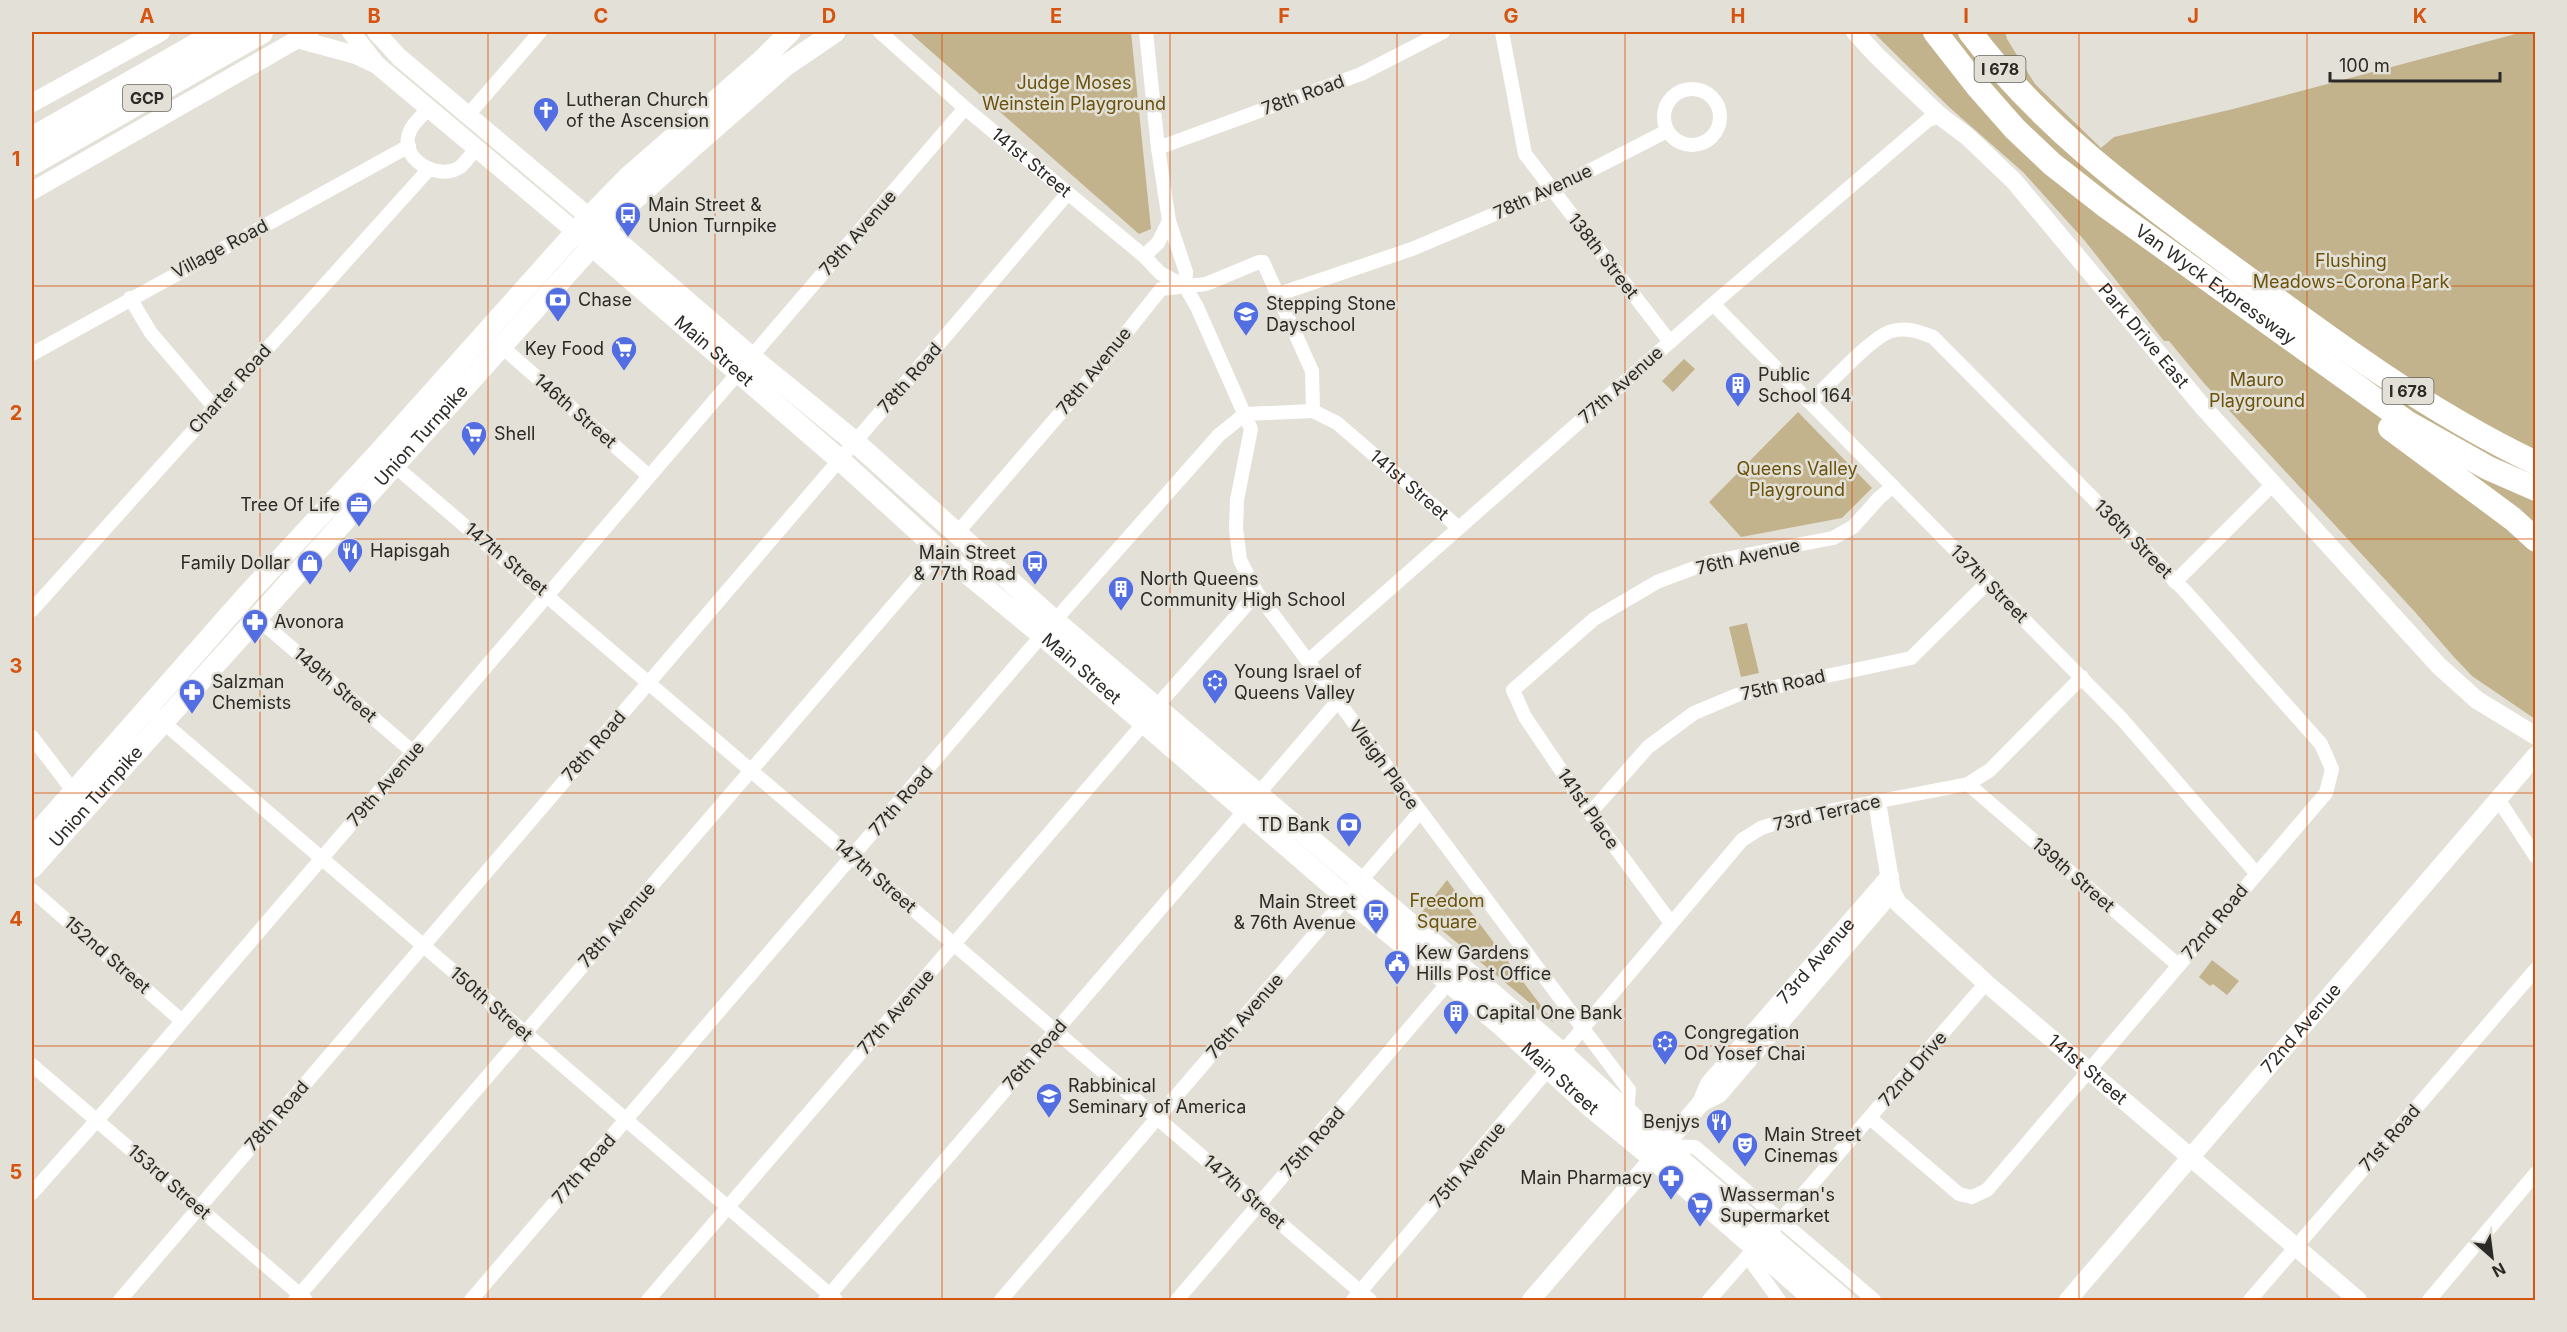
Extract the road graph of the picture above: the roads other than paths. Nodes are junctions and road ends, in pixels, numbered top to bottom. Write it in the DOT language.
graph roads {
  1 [pos="162,32"];
  2 [pos="220,32"];
  3 [pos="261,32"];
  4 [pos="351,32"];
  5 [pos="540,32"];
  6 [pos="790,32"];
  7 [pos="836,32"];
  8 [pos="880,32"];
  9 [pos="1146,32"];
  10 [pos="1443,32"];
  11 [pos="1502,32"];
  12 [pos="1856,32"];
  13 [pos="1935,32"];
  14 [pos="1970,32"];
  15 [pos="1987,32"];
  16 [pos="379,33"];
  17 [pos="303,35"];
  18 [pos="811,39"];
  19 [pos="774,40"];
  20 [pos="377,65"];
  21 [pos="32,103"];
  22 [pos="2032,104"];
  23 [pos="965,108"];
  24 [pos="428,109"];
  25 [pos="468,115"];
  26 [pos="1940,116"];
  27 [pos="1667,130"];
  28 [pos="33,138"];
  29 [pos="409,146"];
  30 [pos="1158,148"];
  31 [pos="476,149"];
  32 [pos="32,163"];
  33 [pos="429,169"];
  34 [pos="1552,190"];
  35 [pos="32,191"];
  36 [pos="1068,193"];
  37 [pos="1169,221"];
  38 [pos="590,231"];
  39 [pos="2140,232"];
  40 [pos="1144,256"];
  41 [pos="1185,286"];
  42 [pos="1279,294"];
  43 [pos="130,298"];
  44 [pos="1713,304"];
  45 [pos="1670,342"];
  46 [pos="501,346"];
  47 [pos="32,354"];
  48 [pos="745,365"];
  49 [pos="1810,402"];
  50 [pos="214,407"];
  51 [pos="1313,411"];
  52 [pos="1245,414"];
  53 [pos="855,442"];
  54 [pos="386,459"];
  55 [pos="840,460"];
  56 [pos="2535,463"];
  57 [pos="649,476"];
  58 [pos="2272,485"];
  59 [pos="1893,486"];
  60 [pos="2535,489"];
  61 [pos="1459,528"];
  62 [pos="957,533"];
  63 [pos="2535,540"];
  64 [pos="940,551"];
  65 [pos="1988,582"];
  66 [pos="2175,582"];
  67 [pos="1257,593"];
  68 [pos="548,594"];
  69 [pos="32,610"];
  70 [pos="257,618"];
  71 [pos="1049,628"];
  72 [pos="1308,661"];
  73 [pos="2082,677"];
  74 [pos="649,682"];
  75 [pos="1513,690"];
  76 [pos="1337,702"];
  77 [pos="147,708"];
  78 [pos="1150,714"];
  79 [pos="163,722"];
  80 [pos="2535,736"];
  81 [pos="32,737"];
  82 [pos="412,752"];
  83 [pos="2535,755"];
  84 [pos="751,769"];
  85 [pos="2332,769"];
  86 [pos="1968,784"];
  87 [pos="74,792"];
  88 [pos="2498,798"];
  89 [pos="1252,802"];
  90 [pos="1877,802"];
  91 [pos="1419,813"];
  92 [pos="1590,813"];
  93 [pos="32,839"];
  94 [pos="853,856"];
  95 [pos="2535,857"];
  96 [pos="322,858"];
  97 [pos="32,867"];
  98 [pos="2256,873"];
  99 [pos="1361,881"];
  100 [pos="1891,884"];
  101 [pos="32,890"];
  102 [pos="1347,898"];
  103 [pos="1671,923"];
  104 [pos="954,944"];
  105 [pos="423,946"];
  106 [pos="2178,965"];
  107 [pos="2534,972"];
  108 [pos="1448,983"];
  109 [pos="1986,983"];
  110 [pos="182,1021"];
  111 [pos="1581,1028"];
  112 [pos="1056,1030"];
  113 [pos="525,1033"];
  114 [pos="1556,1061"];
  115 [pos="32,1065"];
  116 [pos="2088,1070"];
  117 [pos="1627,1113"];
  118 [pos="1157,1118"];
  119 [pos="1870,1119"];
  120 [pos="626,1120"];
  121 [pos="97,1121"];
  122 [pos="1659,1152"];
  123 [pos="2190,1158"];
  124 [pos="2535,1173"];
  125 [pos="32,1193"];
  126 [pos="1259,1205"];
  127 [pos="728,1207"];
  128 [pos="198,1208"];
  129 [pos="1762,1240"];
  130 [pos="2295,1248"];
  131 [pos="1361,1298"];
  132 [pos="300,1299"];
  133 [pos="830,1299"];
  134 [pos="120,1300"];
  135 [pos="471,1300"];
  136 [pos="648,1300"];
  137 [pos="1001,1300"];
  138 [pos="1177,1300"];
  139 [pos="1531,1300"];
  140 [pos="1709,1300"];
  141 [pos="1779,1300"];
  142 [pos="1815,1300"];
  143 [pos="1844,1300"];
  144 [pos="1874,1300"];
  145 [pos="2068,1300"];
  146 [pos="2250,1300"];
  147 [pos="2358,1300"];
  148 [pos="2429,1300"];
  1 -- 21 [label="street"];
  2 -- 28 [label="highway, GCP"];
  3 -- 32 [label="highway, GCP"];
  4 -- 20 [label="street, Main Street"];
  5 -- 25 [label="street"];
  6 -- 19 [label="main road, Union Turnpike"];
  7 -- 18 [label="main road, Union Turnpike"];
  8 -- 23 [label="street, 141st Street"];
  9 -- 30 [label="street, Vleigh Place"];
  10 -- 30 [label="street, 78th Road"];
  11 -- 34 [label="street, 138th Street"];
  12 -- 26 [label="street, Park Drive East"];
  13 -- 39 [label="highway, Van Wyck Expressway / I 678"];
  14 -- 22 [label="highway, Van Wyck Expressway / I 678"];
  15 -- 22 [label="highway"];
  16 -- 25 [label="street, Main Street"];
  17 -- 20 [label="street"];
  17 -- 35 [label="street"];
  18 -- 38 [label="main road, Union Turnpike"];
  19 -- 38 [label="main road, Union Turnpike"];
  20 -- 24 [label="street, Main Street"];
  22 -- 56 [label="highway, Van Wyck Expressway / I 678"];
  23 -- 36 [label="street, 141st Street"];
  23 -- 48 [label="street, 79th Avenue"];
  24 -- 29 [label="street"];
  24 -- 31 [label="street, Main Street"];
  25 -- 38 [label="street, Main Street"];
  26 -- 44 [label="street, 77th Avenue"];
  26 -- 58 [label="street, Park Drive East"];
  27 -- 27 [label="street"];
  27 -- 34 [label="street, 78th Avenue"];
  29 -- 33 [label="street"];
  29 -- 43 [label="street, Village Road"];
  30 -- 37 [label="street, Vleigh Place"];
  31 -- 33 [label="street"];
  31 -- 38 [label="street, Main Street"];
  33 -- 50 [label="street, Charter Road"];
  34 -- 42 [label="street, 78th Avenue"];
  34 -- 45 [label="street, 138th Street"];
  36 -- 40 [label="street, 141st Street"];
  36 -- 53 [label="street, 78th Road"];
  37 -- 40 [label="street"];
  37 -- 41 [label="street, Vleigh Place"];
  38 -- 46 [label="main road, Union Turnpike"];
  38 -- 48 [label="main road, Main Street"];
  38 -- 54 [label="main road, Union Turnpike"];
  39 -- 60 [label="highway, Van Wyck Expressway / I 678"];
  39 -- 63 [label="highway"];
  40 -- 41 [label="street, 141st Street"];
  41 -- 42 [label="street, 78th Avenue"];
  41 -- 52 [label="street, Vleigh Place"];
  41 -- 62 [label="street, 78th Avenue"];
  42 -- 51 [label="street"];
  43 -- 47 [label="street, Village Road"];
  43 -- 50 [label="street"];
  44 -- 45 [label="street, 77th Avenue"];
  44 -- 49 [label="street, 137th Street"];
  45 -- 61 [label="street, 77th Avenue"];
  46 -- 54 [label="main road, Union Turnpike"];
  46 -- 57 [label="street, 146th Street"];
  48 -- 53 [label="main road, Main Street"];
  48 -- 55 [label="main road, Main Street"];
  48 -- 57 [label="street, 79th Avenue"];
  49 -- 59 [label="street, 137th Street"];
  49 -- 66 [label="street, 136th Street"];
  50 -- 69 [label="street, Charter Road"];
  51 -- 52 [label="street"];
  51 -- 61 [label="street, 141st Street"];
  52 -- 67 [label="street, Vleigh Place"];
  52 -- 71 [label="street, 77th Road"];
  53 -- 55 [label="street, 78th Road"];
  53 -- 62 [label="main road, Main Street"];
  54 -- 68 [label="street, 147th Street"];
  54 -- 70 [label="main road, Union Turnpike"];
  54 -- 77 [label="main road, Union Turnpike"];
  55 -- 64 [label="main road, Main Street"];
  55 -- 74 [label="street, 78th Road"];
  57 -- 68 [label="street, 79th Avenue"];
  58 -- 66 [label="street"];
  58 -- 80 [label="street, Park Drive East"];
  59 -- 65 [label="street, 137th Street"];
  59 -- 75 [label="street, 76th Avenue"];
  61 -- 72 [label="street, 77th Avenue"];
  62 -- 71 [label="main road, Main Street"];
  64 -- 71 [label="main road, Main Street"];
  64 -- 84 [label="street, 78th Avenue"];
  65 -- 73 [label="street, 137th Street"];
  65 -- 92 [label="street, 75th Road"];
  66 -- 85 [label="street, 136th Street"];
  67 -- 72 [label="street, Vleigh Place"];
  67 -- 78 [label="street, 77th Avenue"];
  68 -- 74 [label="street, 147th Street"];
  68 -- 82 [label="street, 79th Avenue"];
  70 -- 79 [label="main road, Union Turnpike"];
  70 -- 82 [label="street, 149th Street"];
  71 -- 78 [label="main road, Main Street"];
  71 -- 94 [label="street, 77th Road"];
  72 -- 76 [label="street, Vleigh Place"];
  73 -- 86 [label="street, 73rd Terrace"];
  73 -- 98 [label="street, 137th Street"];
  74 -- 84 [label="street, 147th Street"];
  74 -- 105 [label="street, 78th Road"];
  75 -- 92 [label="street, 141st Place"];
  76 -- 89 [label="street, 76th Road"];
  76 -- 91 [label="street, Vleigh Place"];
  77 -- 79 [label="street, 150th Street"];
  77 -- 87 [label="main road, Union Turnpike"];
  78 -- 89 [label="main road, Main Street"];
  78 -- 104 [label="street, 77th Avenue"];
  79 -- 96 [label="street, 150th Street"];
  79 -- 97 [label="main road, Union Turnpike"];
  81 -- 87 [label="street"];
  82 -- 96 [label="street, 79th Avenue"];
  83 -- 88 [label="street, 72nd Avenue"];
  84 -- 94 [label="street, 147th Street"];
  84 -- 113 [label="street, 78th Avenue"];
  85 -- 98 [label="street, 72nd Road"];
  86 -- 90 [label="street, 73rd Terrace"];
  86 -- 106 [label="street, 139th Street"];
  87 -- 93 [label="main road, Union Turnpike"];
  88 -- 95 [label="street"];
  88 -- 123 [label="street, 72nd Avenue"];
  89 -- 99 [label="main road, Main Street"];
  89 -- 102 [label="main road, Main Street"];
  89 -- 112 [label="street, 76th Road"];
  90 -- 100 [label="street, 141st Street"];
  90 -- 103 [label="street, 73rd Terrace"];
  91 -- 99 [label="street, 76th Avenue"];
  91 -- 111 [label="street, Vleigh Place"];
  92 -- 103 [label="street, 141st Place"];
  94 -- 104 [label="street, 147th Street"];
  94 -- 120 [label="street, 77th Road"];
  96 -- 105 [label="street, 150th Street"];
  96 -- 110 [label="street, 79th Avenue"];
  98 -- 106 [label="street, 72nd Road"];
  99 -- 102 [label="street, 76th Avenue"];
  99 -- 114 [label="main road, Main Street"];
  100 -- 109 [label="street, 141st Street"];
  100 -- 122 [label="street, 73rd Avenue"];
  101 -- 110 [label="street, 152nd Street"];
  102 -- 108 [label="main road, Main Street"];
  102 -- 118 [label="street, 76th Avenue"];
  103 -- 111 [label="street, 73rd Terrace"];
  104 -- 112 [label="street, 147th Street"];
  104 -- 127 [label="street, 77th Avenue"];
  105 -- 113 [label="street, 150th Street"];
  105 -- 128 [label="street, 78th Road"];
  106 -- 116 [label="street, 72nd Road"];
  107 -- 130 [label="street, 71st Road"];
  108 -- 114 [label="main road, Main Street"];
  108 -- 126 [label="street, 75th Road"];
  109 -- 116 [label="street, 141st Street"];
  109 -- 119 [label="street, 72nd Drive"];
  110 -- 121 [label="street, 79th Avenue"];
  111 -- 114 [label="street, 75th Avenue"];
  111 -- 117 [label="street, Vleigh Place"];
  112 -- 118 [label="street, 147th Street"];
  112 -- 133 [label="street, 76th Road"];
  113 -- 120 [label="street, 150th Street"];
  113 -- 132 [label="street, 78th Avenue"];
  114 -- 117 [label="main road, Main Street"];
  114 -- 122 [label="main road, Main Street"];
  114 -- 131 [label="street, 75th Avenue"];
  115 -- 121 [label="street, 153rd Street"];
  116 -- 119 [label="street, 72nd Road"];
  116 -- 123 [label="street, 141st Street"];
  117 -- 122 [label="main road, Main Street"];
  118 -- 126 [label="street, 147th Street"];
  118 -- 137 [label="street, 76th Avenue"];
  119 -- 129 [label="street, 72nd Drive"];
  120 -- 127 [label="street, 150th Street"];
  120 -- 135 [label="street, 77th Road"];
  121 -- 125 [label="street, 79th Avenue"];
  121 -- 128 [label="street, 153rd Street"];
  122 -- 129 [label="main road, Main Street"];
  122 -- 129 [label="street, Main Street"];
  122 -- 139 [label="street, 73rd Avenue"];
  123 -- 130 [label="street, 141st Street"];
  123 -- 145 [label="street, 72nd Avenue"];
  124 -- 148 [label="street"];
  126 -- 131 [label="street, 147th Street"];
  126 -- 138 [label="street, 75th Road"];
  127 -- 133 [label="street, 150th Street"];
  127 -- 136 [label="street, 77th Avenue"];
  128 -- 132 [label="street, 153rd Street"];
  128 -- 134 [label="street, 78th Road"];
  129 -- 140 [label="street, 72nd Drive"];
  129 -- 141 [label="street"];
  129 -- 142 [label="main road, Main Street"];
  129 -- 143 [label="main road, Main Street"];
  129 -- 144 [label="street, Main Street"];
  130 -- 146 [label="street, 71st Road"];
  130 -- 147 [label="street, 141st Street"];
}
